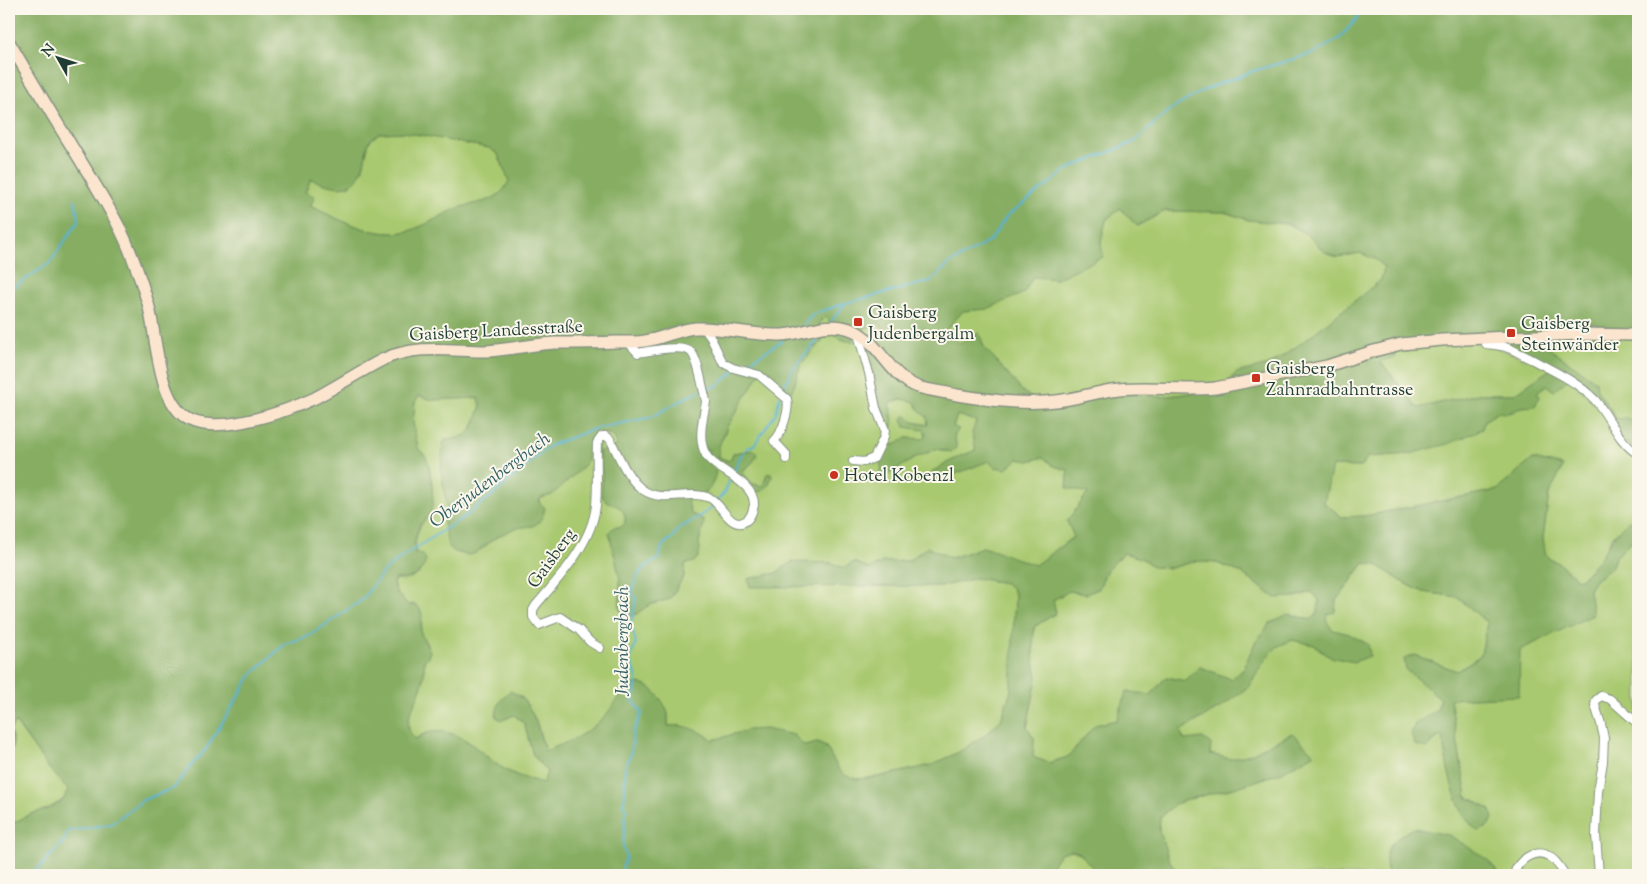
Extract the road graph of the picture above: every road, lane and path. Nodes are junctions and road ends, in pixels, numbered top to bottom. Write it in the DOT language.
graph roads {
  1 [pos="9,42"];
  2 [pos="704,328"];
  3 [pos="854,330"];
  4 [pos="1638,335"];
  5 [pos="1484,339"];
  6 [pos="628,342"];
  7 [pos="1638,454"];
  8 [pos="786,459"];
  9 [pos="853,461"];
  10 [pos="600,648"];
  11 [pos="1638,724"];
  12 [pos="1514,875"];
  13 [pos="1565,875"];
  14 [pos="1598,875"];
  1 -- 6 [label="main road, Gaisberg Landesstraße"];
  2 -- 3 [label="main road, Gaisberg Landesstraße"];
  2 -- 6 [label="main road, Gaisberg Landesstraße"];
  2 -- 8 [label="street"];
  3 -- 5 [label="main road"];
  3 -- 9 [label="street"];
  4 -- 5 [label="main road"];
  5 -- 7 [label="street"];
  6 -- 10 [label="street, Gaisberg"];
  11 -- 14 [label="street"];
  12 -- 13 [label="street"];
}
